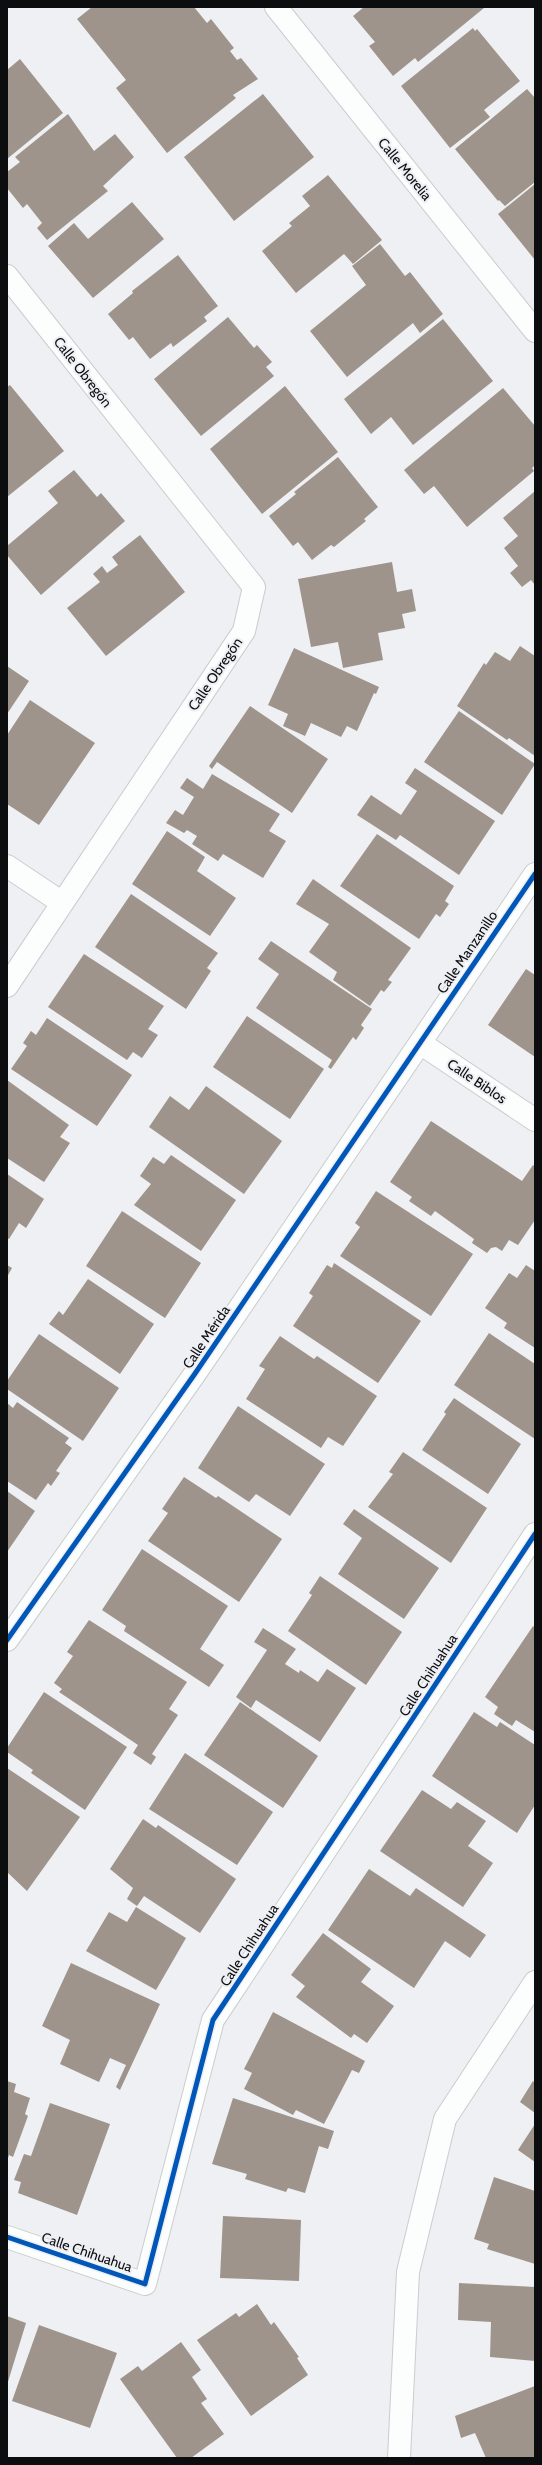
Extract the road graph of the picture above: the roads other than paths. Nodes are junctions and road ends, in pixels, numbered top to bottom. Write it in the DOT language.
graph roads {
  1 [pos="276,7"];
  2 [pos="7,276"];
  3 [pos="535,331"];
  4 [pos="7,866"];
  5 [pos="535,874"];
  6 [pos="61,902"];
  7 [pos="7,986"];
  8 [pos="420,1043"];
  9 [pos="535,1120"];
  10 [pos="535,1534"];
  11 [pos="7,1640"];
  12 [pos="535,1982"];
  13 [pos="7,2237"];
  14 [pos="399,2458"];
  1 -- 3 [label="street, Calle Morelia"];
  2 -- 6 [label="street, Calle Obregón"];
  4 -- 6 [label="street"];
  5 -- 8 [label="street, Calle Manzanillo"];
  6 -- 7 [label="street, Calle Obregón"];
  8 -- 9 [label="street, Calle Biblos"];
  8 -- 11 [label="street, Calle Mérida"];
  10 -- 13 [label="street, Calle Chihuahua"];
  12 -- 14 [label="street"];
}
